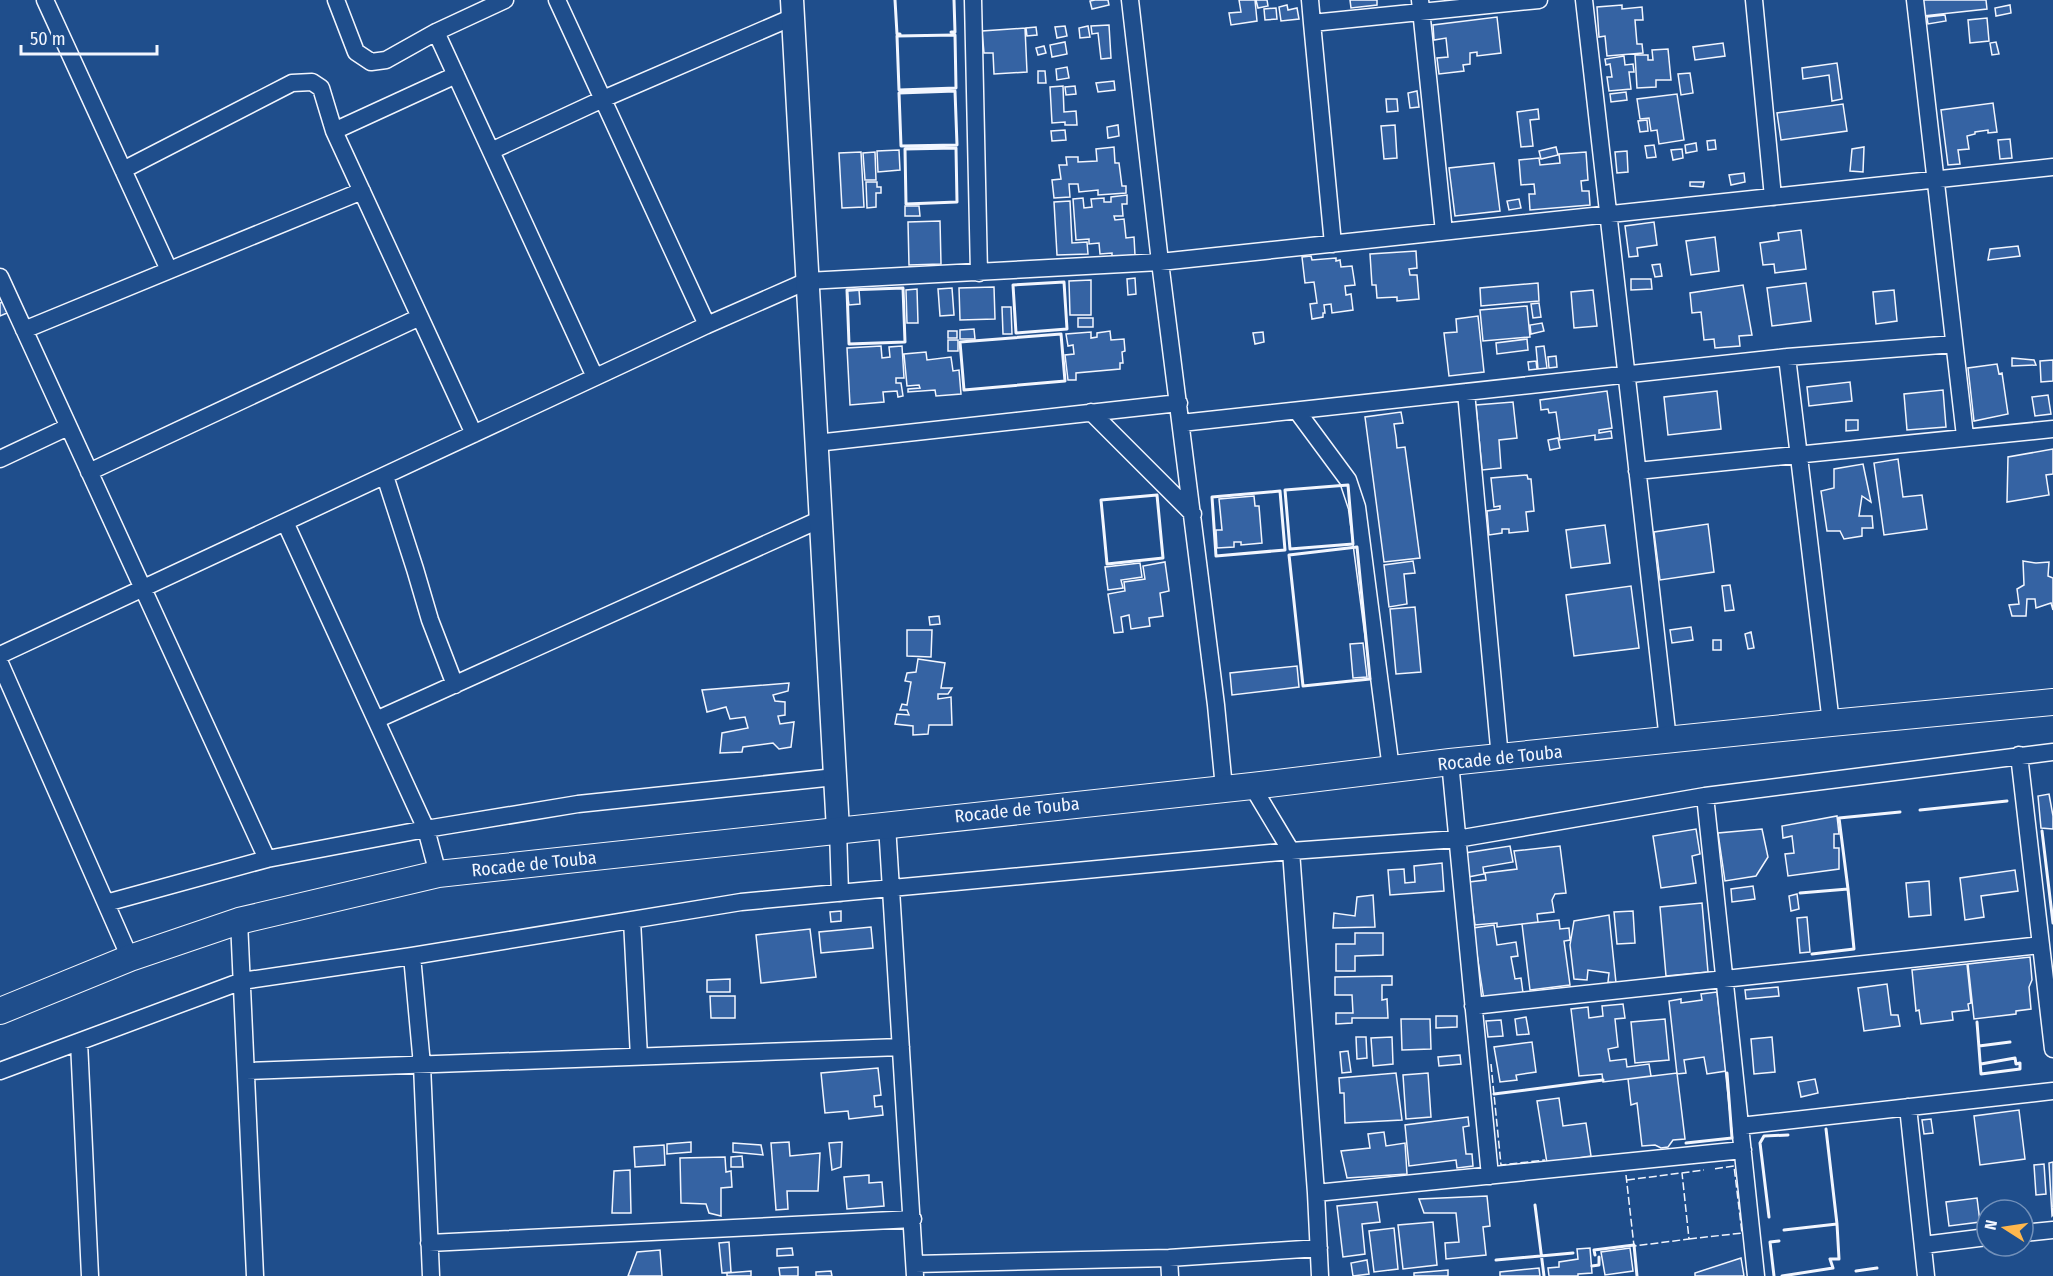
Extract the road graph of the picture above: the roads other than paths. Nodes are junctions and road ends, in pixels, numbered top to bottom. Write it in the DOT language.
graph roads {
  1 [pos="45,0"];
  2 [pos="336,0"];
  3 [pos="505,0"];
  4 [pos="557,0"];
  5 [pos="973,0"];
  6 [pos="1130,0"];
  7 [pos="1310,0"];
  8 [pos="1539,0"];
  9 [pos="1584,0"];
  10 [pos="1754,0"];
  11 [pos="1915,0"];
  12 [pos="1421,6"];
  13 [pos="792,9"];
  14 [pos="1312,22"];
  15 [pos="436,32"];
  16 [pos="456,75"];
  17 [pos="603,99"];
  18 [pos="334,131"];
  19 [pos="491,152"];
  20 [pos="2053,167"];
  21 [pos="123,170"];
  22 [pos="1936,180"];
  23 [pos="362,191"];
  24 [pos="1773,197"];
  25 [pos="1609,214"];
  26 [pos="1444,232"];
  27 [pos="1333,244"];
  28 [pos="1160,262"];
  29 [pos="169,270"];
  30 [pos="979,273"];
  31 [pos="0,278"];
  32 [pos="807,282"];
  33 [pos="420,318"];
  34 [pos="707,325"];
  35 [pos="24,330"];
  36 [pos="1954,344"];
  37 [pos="1786,357"];
  38 [pos="1626,374"];
  39 [pos="595,377"];
  40 [pos="1466,392"];
  41 [pos="1179,403"];
  42 [pos="1297,411"];
  43 [pos="1091,412"];
  44 [pos="1182,423"];
  45 [pos="68,427"];
  46 [pos="2053,429"];
  47 [pos="474,434"];
  48 [pos="1965,436"];
  49 [pos="816,443"];
  50 [pos="1798,453"];
  51 [pos="0,459"];
  52 [pos="1637,471"];
  53 [pos="89,472"];
  54 [pos="385,476"];
  55 [pos="1193,514"];
  56 [pos="821,519"];
  57 [pos="285,522"];
  58 [pos="143,589"];
  59 [pos="0,655"];
  60 [pos="0,663"];
  61 [pos="455,685"];
  62 [pos="2053,702"];
  63 [pos="376,720"];
  64 [pos="1831,723"];
  65 [pos="1668,740"];
  66 [pos="2053,752"];
  67 [pos="2019,755"];
  68 [pos="1500,758"];
  69 [pos="1450,762"];
  70 [pos="1391,769"];
  71 [pos="835,777"];
  72 [pos="1252,786"];
  73 [pos="1224,788"];
  74 [pos="1706,796"];
  75 [pos="886,825"];
  76 [pos="426,829"];
  77 [pos="838,830"];
  78 [pos="1457,839"];
  79 [pos="1292,851"];
  80 [pos="267,859"];
  81 [pos="438,874"];
  82 [pos="891,888"];
  83 [pos="840,893"];
  84 [pos="106,903"];
  85 [pos="632,920"];
  86 [pos="239,921"];
  87 [pos="2041,945"];
  88 [pos="412,956"];
  89 [pos="130,958"];
  90 [pos="1725,980"];
  91 [pos="242,981"];
  92 [pos="1473,1006"];
  93 [pos="0,1011"];
  94 [pos="79,1042"];
  95 [pos="901,1047"];
  96 [pos="2053,1050"];
  97 [pos="639,1057"];
  98 [pos="422,1065"];
  99 [pos="0,1071"];
  100 [pos="246,1071"];
  101 [pos="2053,1091"];
  102 [pos="1908,1107"];
  103 [pos="1740,1126"];
  104 [pos="1743,1150"];
  105 [pos="1490,1176"];
  106 [pos="1316,1193"];
  107 [pos="913,1219"];
  108 [pos="2053,1230"];
  109 [pos="2035,1232"];
  110 [pos="1975,1239"];
  111 [pos="429,1243"];
  112 [pos="1923,1245"];
  113 [pos="1319,1248"];
  114 [pos="1169,1258"];
  115 [pos="915,1270"];
  116 [pos="90,1276"];
  117 [pos="255,1276"];
  118 [pos="431,1276"];
  119 [pos="1170,1276"];
  120 [pos="1320,1276"];
  121 [pos="1756,1276"];
  122 [pos="1926,1276"];
  1 -- 21 [label="street"];
  2 -- 15 [label="street"];
  3 -- 15 [label="street"];
  4 -- 17 [label="street"];
  5 -- 30 [label="street"];
  6 -- 28 [label="street"];
  7 -- 14 [label="street"];
  8 -- 12 [label="street"];
  9 -- 25 [label="street"];
  10 -- 24 [label="street"];
  11 -- 22 [label="street"];
  12 -- 14 [label="street"];
  12 -- 26 [label="street"];
  13 -- 17 [label="street"];
  13 -- 32 [label="main road"];
  14 -- 27 [label="street"];
  15 -- 16 [label="street"];
  16 -- 18 [label="street"];
  16 -- 19 [label="street"];
  17 -- 19 [label="street"];
  17 -- 34 [label="street"];
  18 -- 21 [label="street"];
  18 -- 23 [label="street"];
  19 -- 39 [label="street"];
  20 -- 22 [label="street"];
  21 -- 29 [label="street"];
  22 -- 24 [label="street"];
  22 -- 36 [label="street"];
  23 -- 29 [label="street"];
  23 -- 33 [label="street"];
  24 -- 25 [label="street"];
  25 -- 26 [label="street"];
  25 -- 38 [label="street"];
  26 -- 27 [label="street"];
  27 -- 28 [label="street"];
  28 -- 30 [label="street"];
  28 -- 41 [label="street"];
  29 -- 35 [label="street"];
  30 -- 32 [label="street"];
  31 -- 35 [label="street"];
  32 -- 34 [label="street"];
  32 -- 49 [label="main road"];
  33 -- 47 [label="street"];
  33 -- 53 [label="street"];
  34 -- 39 [label="street"];
  35 -- 45 [label="street"];
  36 -- 37 [label="street"];
  36 -- 48 [label="street"];
  37 -- 38 [label="street"];
  37 -- 50 [label="street"];
  38 -- 40 [label="street"];
  38 -- 52 [label="street"];
  39 -- 47 [label="street"];
  40 -- 42 [label="street"];
  40 -- 68 [label="street"];
  41 -- 43 [label="street"];
  41 -- 44 [label="street"];
  42 -- 44 [label="street"];
  42 -- 70 [label="street"];
  43 -- 49 [label="street"];
  43 -- 55 [label="street"];
  44 -- 55 [label="street"];
  45 -- 51 [label="street"];
  45 -- 53 [label="street"];
  46 -- 48 [label="street"];
  47 -- 54 [label="street"];
  48 -- 50 [label="street"];
  49 -- 56 [label="main road"];
  50 -- 52 [label="street"];
  50 -- 64 [label="street"];
  52 -- 65 [label="street"];
  53 -- 58 [label="street"];
  54 -- 57 [label="street"];
  54 -- 61 [label="street"];
  55 -- 73 [label="street"];
  56 -- 61 [label="street"];
  56 -- 71 [label="main road"];
  57 -- 58 [label="street"];
  57 -- 63 [label="street"];
  58 -- 59 [label="street"];
  58 -- 80 [label="street"];
  60 -- 84 [label="street"];
  61 -- 63 [label="street"];
  62 -- 64 [label="main road, Rocade de Touba"];
  63 -- 76 [label="street"];
  64 -- 65 [label="main road, Rocade de Touba"];
  65 -- 68 [label="main road, Rocade de Touba"];
  66 -- 67 [label="street"];
  67 -- 74 [label="street"];
  67 -- 87 [label="street"];
  68 -- 69 [label="main road, Rocade de Touba"];
  69 -- 70 [label="main road, Rocade de Touba"];
  69 -- 78 [label="street"];
  70 -- 72 [label="main road, Rocade de Touba"];
  71 -- 76 [label="street"];
  71 -- 77 [label="main road"];
  72 -- 73 [label="main road, Rocade de Touba"];
  72 -- 79 [label="street"];
  73 -- 75 [label="main road, Rocade de Touba"];
  74 -- 78 [label="street"];
  74 -- 90 [label="street"];
  75 -- 77 [label="main road, Rocade de Touba"];
  75 -- 82 [label="street"];
  76 -- 80 [label="street"];
  76 -- 81 [label="street"];
  77 -- 81 [label="main road, Rocade de Touba"];
  77 -- 83 [label="street"];
  78 -- 79 [label="street"];
  78 -- 92 [label="street"];
  79 -- 82 [label="street"];
  79 -- 106 [label="street"];
  80 -- 84 [label="street"];
  81 -- 86 [label="main road, Rocade de Touba"];
  82 -- 83 [label="street"];
  82 -- 95 [label="street"];
  83 -- 85 [label="street"];
  84 -- 89 [label="street"];
  85 -- 88 [label="street"];
  85 -- 97 [label="street"];
  86 -- 89 [label="main road, Rocade de Touba"];
  86 -- 91 [label="street"];
  87 -- 90 [label="street"];
  87 -- 96 [label="street"];
  88 -- 91 [label="street"];
  88 -- 98 [label="street"];
  89 -- 93 [label="main road, Rocade de Touba"];
  90 -- 92 [label="street"];
  90 -- 103 [label="street"];
  91 -- 94 [label="street"];
  91 -- 100 [label="street"];
  92 -- 105 [label="street"];
  94 -- 99 [label="street"];
  94 -- 116 [label="street"];
  95 -- 97 [label="street"];
  95 -- 107 [label="street"];
  97 -- 98 [label="street"];
  98 -- 100 [label="street"];
  98 -- 111 [label="street"];
  100 -- 117 [label="street"];
  101 -- 102 [label="street"];
  102 -- 103 [label="street"];
  102 -- 112 [label="street"];
  103 -- 104 [label="street"];
  104 -- 105 [label="street"];
  104 -- 121 [label="street"];
  105 -- 106 [label="street"];
  106 -- 113 [label="street"];
  107 -- 111 [label="street"];
  107 -- 115 [label="street"];
  108 -- 109 [label="street"];
  110 -- 112 [label="street"];
  111 -- 118 [label="street"];
  112 -- 122 [label="street"];
  113 -- 114 [label="street"];
  113 -- 120 [label="street"];
  114 -- 115 [label="street"];
  114 -- 119 [label="street"];
}
